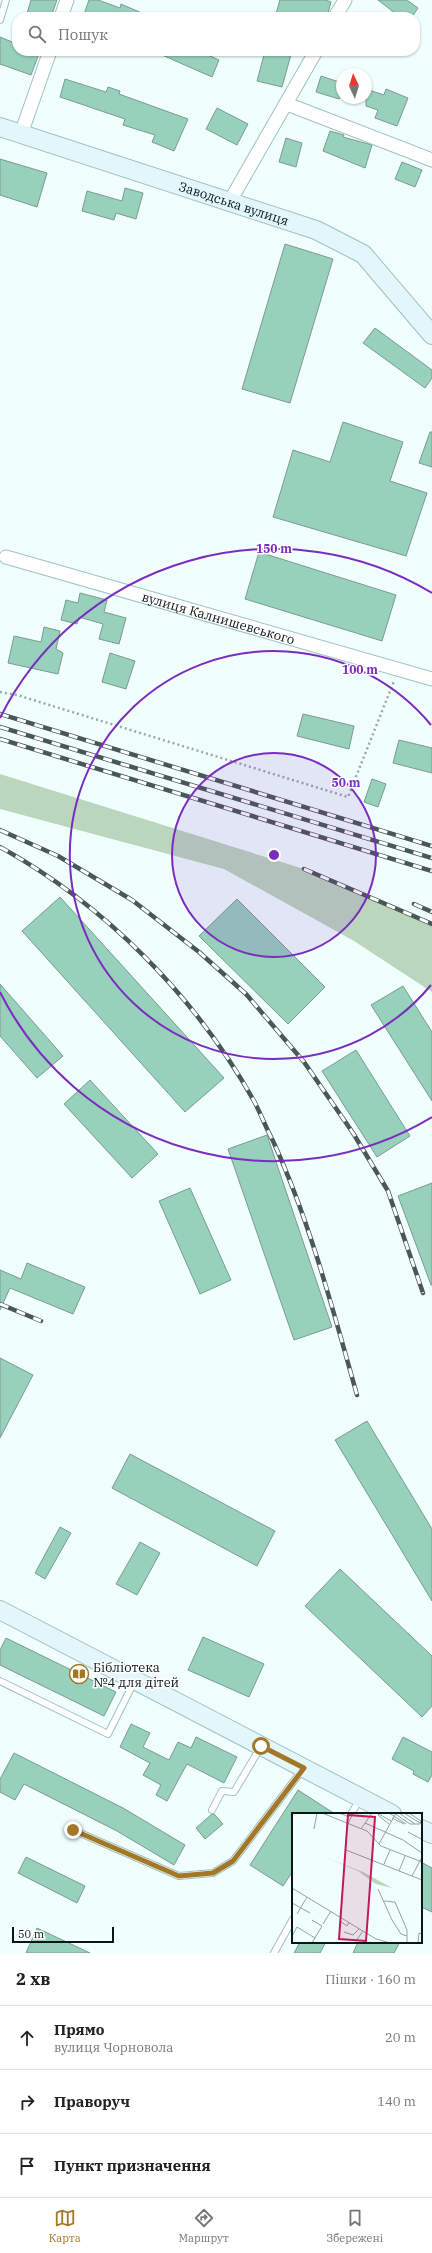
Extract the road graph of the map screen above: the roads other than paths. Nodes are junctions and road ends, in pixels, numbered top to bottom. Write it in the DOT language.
graph roads {
  1 [pos="6,0"];
  2 [pos="67,0"];
  3 [pos="345,0"];
  4 [pos="63,12"];
  5 [pos="338,12"];
  6 [pos="0,20"];
  7 [pos="48,56"];
  8 [pos="313,56"];
  9 [pos="287,104"];
  10 [pos="0,127"];
  11 [pos="21,134"];
  12 [pos="432,160"];
  13 [pos="230,201"];
  14 [pos="432,335"];
  15 [pos="6,557"];
  16 [pos="432,679"];
  17 [pos="0,1610"];
  18 [pos="135,1680"];
  19 [pos="0,1681"];
  20 [pos="261,1746"];
  21 [pos="304,1768"];
  22 [pos="361,1797"];
  23 [pos="212,1810"];
  24 [pos="352,1813"];
  25 [pos="390,1813"];
  26 [pos="422,1829"];
  27 [pos="73,1830"];
  28 [pos="432,1834"];
  29 [pos="292,1921"];
  30 [pos="274,1953"];
  1 -- 6 [label="lane"];
  2 -- 4 [label="street"];
  3 -- 5 [label="street"];
  7 -- 11 [label="street"];
  8 -- 9 [label="street"];
  9 -- 12 [label="street"];
  9 -- 13 [label="street"];
  10 -- 11 [label="street, Заводська вулиця"];
  11 -- 13 [label="street, Заводська вулиця"];
  13 -- 14 [label="street, Заводська вулиця"];
  15 -- 16 [label="street, вулиця Калнишевського"];
  17 -- 18 [label="street"];
  18 -- 19 [label="lane"];
  18 -- 20 [label="street"];
  20 -- 21 [label="street"];
  20 -- 23 [label="lane"];
  21 -- 22 [label="street"];
  21 -- 27 [label="lane"];
  22 -- 24 [label="lane"];
  22 -- 25 [label="street"];
  26 -- 28 [label="street"];
  29 -- 30 [label="lane"];
}
